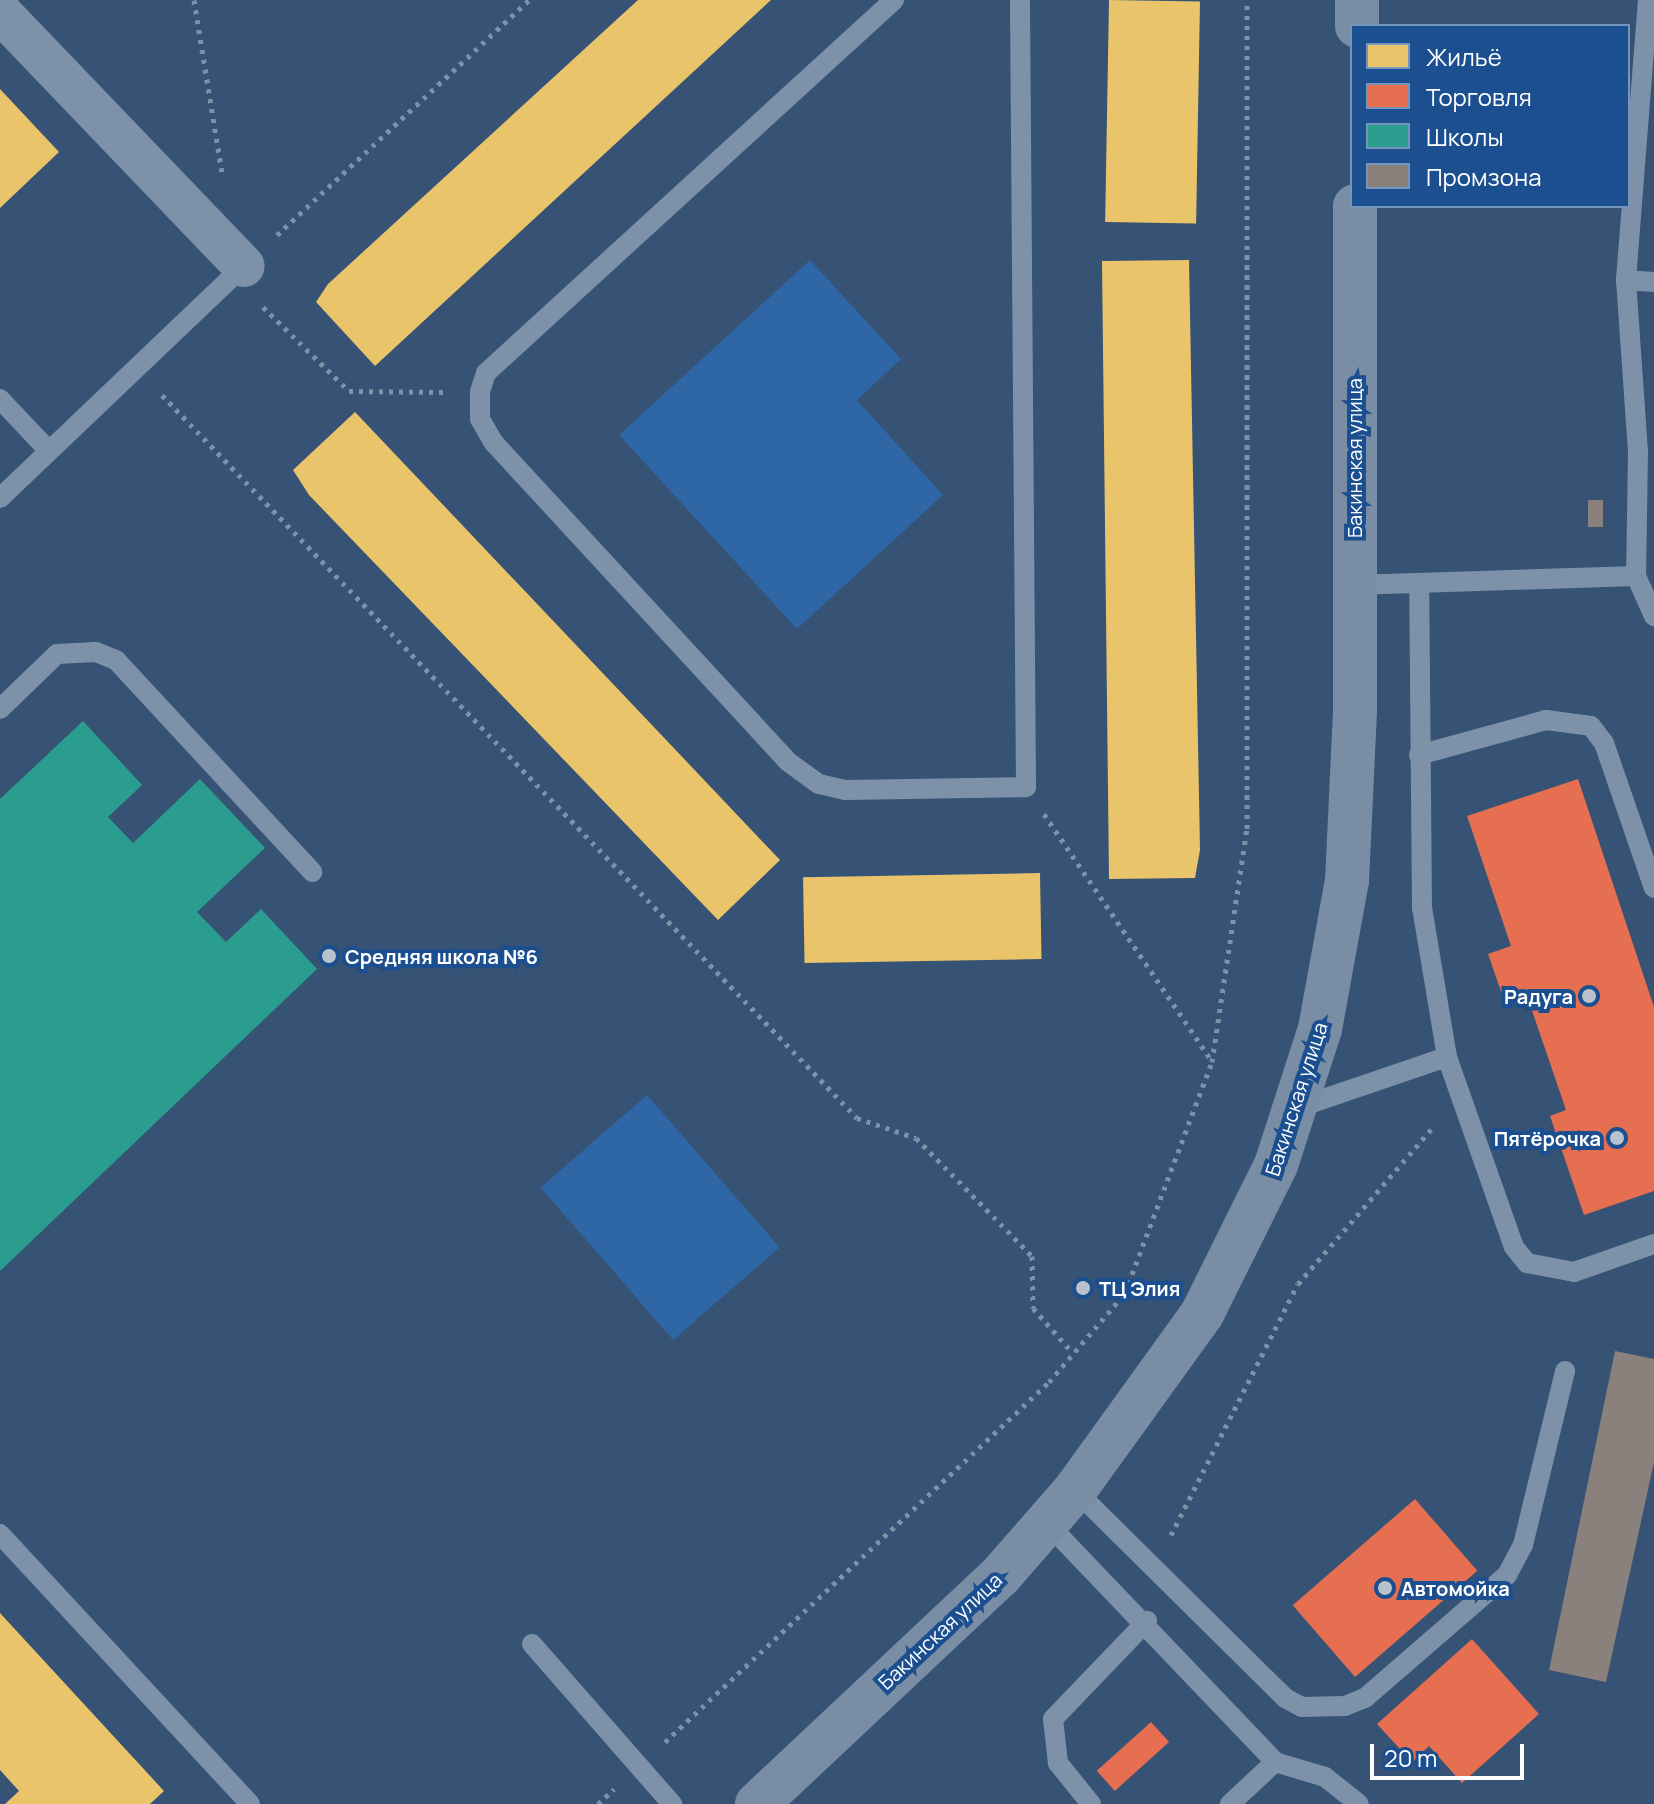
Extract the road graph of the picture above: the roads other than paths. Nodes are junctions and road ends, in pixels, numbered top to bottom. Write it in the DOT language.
graph roads {
  1 [pos="894,0"];
  2 [pos="1020,0"];
  3 [pos="1357,0"];
  4 [pos="1648,0"];
  5 [pos="0,12"];
  6 [pos="1357,24"];
  7 [pos="1646,117"];
  8 [pos="1355,208"];
  9 [pos="238,271"];
  10 [pos="1626,280"];
  11 [pos="1654,282"];
  12 [pos="0,399"];
  13 [pos="49,451"];
  14 [pos="1646,452"];
  15 [pos="0,498"];
  16 [pos="1636,576"];
  17 [pos="1419,583"];
  18 [pos="1353,585"];
  19 [pos="1654,616"];
  20 [pos="0,709"];
  21 [pos="1419,755"];
  22 [pos="312,872"];
  23 [pos="1654,888"];
  24 [pos="1447,1057"];
  25 [pos="1297,1108"];
  26 [pos="1654,1244"];
  27 [pos="1565,1371"];
  28 [pos="1075,1490"];
  29 [pos="1047,1523"];
  30 [pos="0,1534"];
  31 [pos="1147,1621"];
  32 [pos="532,1644"];
  33 [pos="1275,1762"];
  34 [pos="250,1804"];
  35 [pos="672,1804"];
  36 [pos="757,1804"];
  37 [pos="1091,1804"];
  38 [pos="1230,1804"];
  39 [pos="1359,1804"];
  1 -- 2 [label="lane"];
  3 -- 6 [label="street"];
  4 -- 7 [label="lane"];
  5 -- 9 [label="street"];
  7 -- 10 [label="lane"];
  8 -- 18 [label="street, Бакинская улица"];
  9 -- 13 [label="lane"];
  10 -- 11 [label="lane"];
  10 -- 14 [label="lane"];
  12 -- 13 [label="lane"];
  13 -- 15 [label="lane"];
  14 -- 16 [label="lane"];
  16 -- 17 [label="lane"];
  16 -- 19 [label="lane"];
  17 -- 18 [label="lane"];
  17 -- 21 [label="lane"];
  18 -- 25 [label="street, Бакинская улица"];
  20 -- 22 [label="lane"];
  21 -- 23 [label="lane"];
  21 -- 24 [label="lane"];
  24 -- 25 [label="lane"];
  24 -- 26 [label="lane"];
  25 -- 28 [label="street, Бакинская улица"];
  27 -- 28 [label="lane"];
  28 -- 29 [label="street, Бакинская улица"];
  29 -- 31 [label="lane"];
  29 -- 36 [label="street, Бакинская улица"];
  30 -- 34 [label="lane"];
  31 -- 33 [label="lane"];
  31 -- 37 [label="lane"];
  32 -- 35 [label="lane"];
  33 -- 38 [label="lane"];
  33 -- 39 [label="lane"];
}
